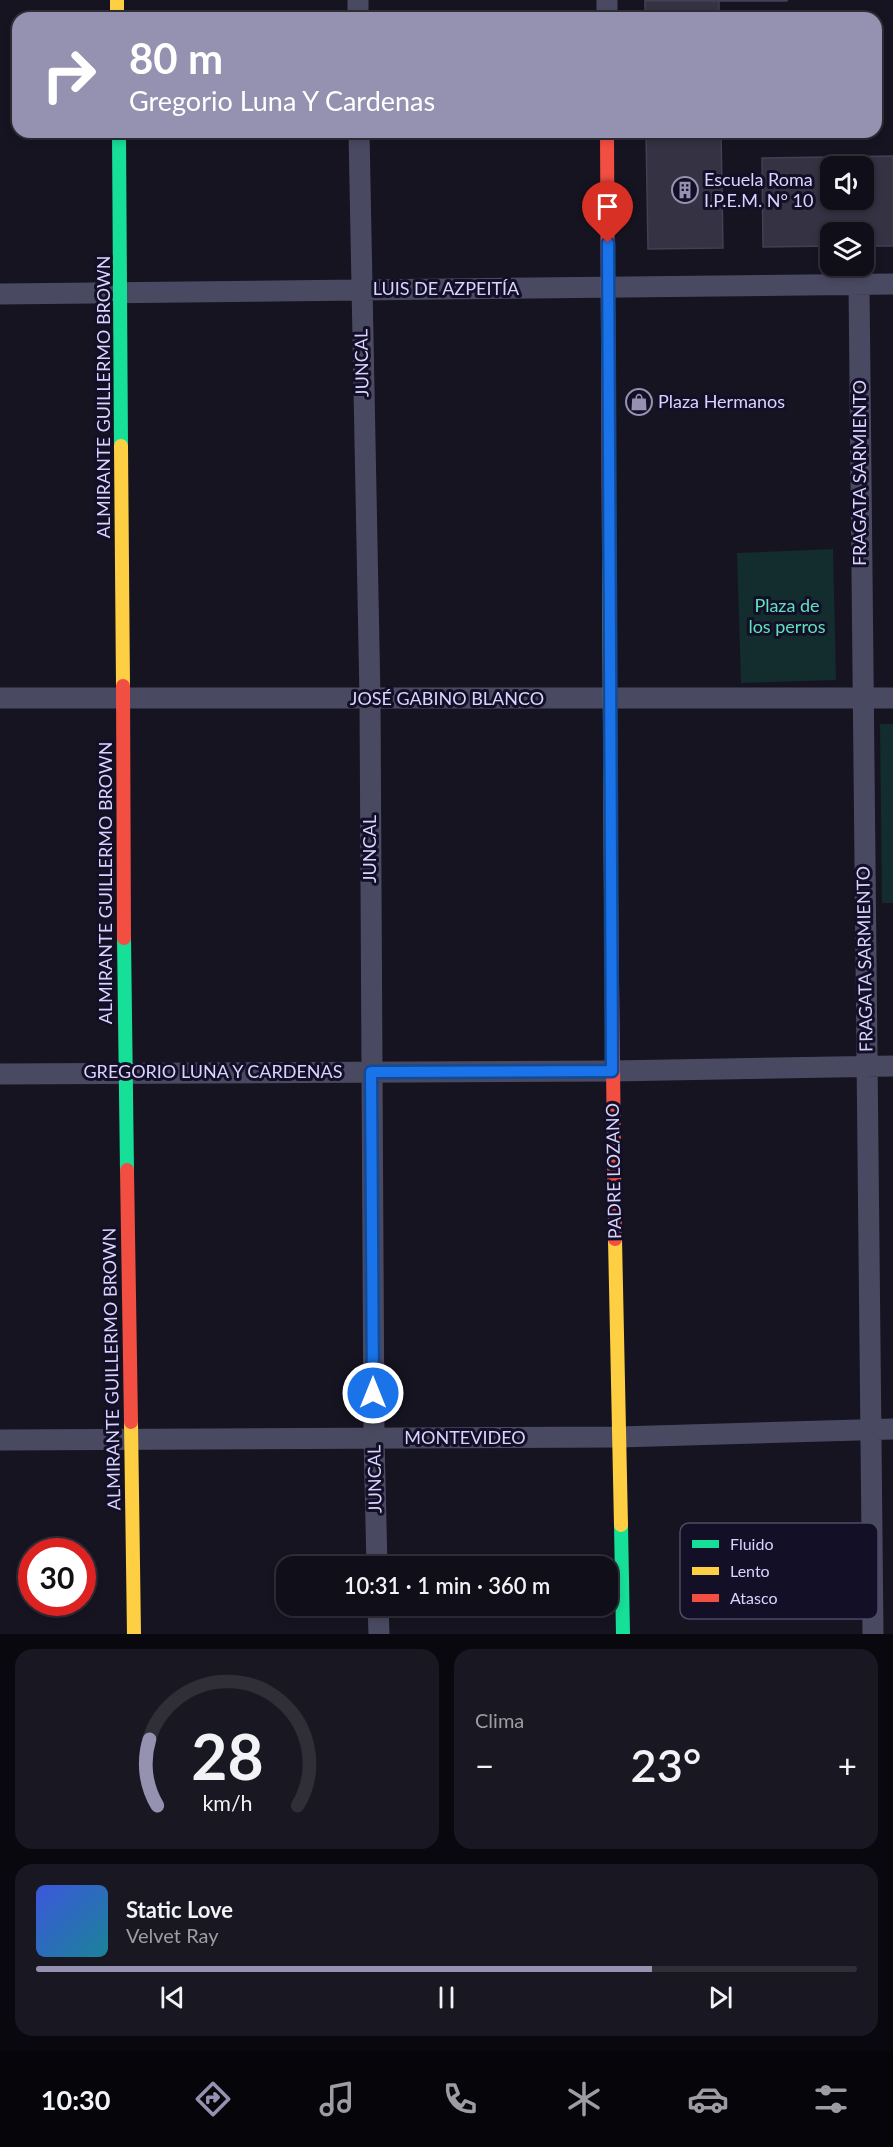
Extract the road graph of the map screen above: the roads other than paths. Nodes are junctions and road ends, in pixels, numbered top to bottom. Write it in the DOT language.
graph roads {
  1 [pos="119,138"];
  2 [pos="359,138"];
  3 [pos="607,138"];
  4 [pos="859,284"];
  5 [pos="893,284"];
  6 [pos="608,288"];
  7 [pos="360,290"];
  8 [pos="0,294"];
  9 [pos="122,294"];
  10 [pos="123,697"];
  11 [pos="0,698"];
  12 [pos="370,698"];
  13 [pos="861,698"];
  14 [pos="893,698"];
  15 [pos="610,700"];
  16 [pos="893,1065"];
  17 [pos="867,1066"];
  18 [pos="612,1071"];
  19 [pos="125,1072"];
  20 [pos="371,1072"];
  21 [pos="0,1074"];
  22 [pos="870,1430"];
  23 [pos="893,1430"];
  24 [pos="619,1437"];
  25 [pos="374,1438"];
  26 [pos="0,1440"];
  27 [pos="131,1441"];
  28 [pos="871,1523"];
  29 [pos="377,1556"];
  30 [pos="378,1616"];
  31 [pos="873,1619"];
  32 [pos="134,1634"];
  33 [pos="379,1634"];
  34 [pos="623,1634"];
  35 [pos="873,1634"];
  1 -- 9 [label="street, ALMIRANTE GUILLERMO BROWN"];
  2 -- 7 [label="street, JUNCAL"];
  3 -- 6 [label="street, PADRE LOZANO"];
  4 -- 5 [label="street, LUIS DE AZPEITÍA"];
  4 -- 6 [label="street, LUIS DE AZPEITÍA"];
  4 -- 13 [label="street, FRAGATA SARMIENTO"];
  6 -- 7 [label="street, LUIS DE AZPEITÍA"];
  6 -- 15 [label="street, PADRE LOZANO"];
  7 -- 9 [label="street, LUIS DE AZPEITÍA"];
  7 -- 12 [label="street, JUNCAL"];
  8 -- 9 [label="street, LUIS DE AZPEITÍA"];
  9 -- 10 [label="street, ALMIRANTE GUILLERMO BROWN"];
  10 -- 11 [label="street, JOSÉ GABINO BLANCO"];
  10 -- 12 [label="street, JOSÉ GABINO BLANCO"];
  10 -- 19 [label="street, ALMIRANTE GUILLERMO BROWN"];
  12 -- 15 [label="street, JOSÉ GABINO BLANCO"];
  12 -- 20 [label="street, JUNCAL"];
  13 -- 14 [label="street, JOSÉ GABINO BLANCO"];
  13 -- 15 [label="street, JOSÉ GABINO BLANCO"];
  13 -- 17 [label="street, FRAGATA SARMIENTO"];
  15 -- 18 [label="street, PADRE LOZANO"];
  16 -- 17 [label="street, GREGORIO LUNA Y CARDENAS"];
  17 -- 18 [label="street, GREGORIO LUNA Y CARDENAS"];
  17 -- 22 [label="street, FRAGATA SARMIENTO"];
  18 -- 20 [label="street, GREGORIO LUNA Y CARDENAS"];
  18 -- 24 [label="street, PADRE LOZANO"];
  19 -- 20 [label="street, GREGORIO LUNA Y CARDENAS"];
  19 -- 21 [label="street, GREGORIO LUNA Y CARDENAS"];
  19 -- 27 [label="street, ALMIRANTE GUILLERMO BROWN"];
  20 -- 25 [label="street, JUNCAL"];
  22 -- 23 [label="street, MONTEVIDEO"];
  22 -- 24 [label="street, MONTEVIDEO"];
  22 -- 28 [label="street, FRAGATA SARMIENTO"];
  24 -- 25 [label="street, MONTEVIDEO"];
  24 -- 34 [label="street, PADRE LOZANO"];
  25 -- 27 [label="street, MONTEVIDEO"];
  25 -- 29 [label="street, JUNCAL"];
  26 -- 27 [label="street, MONTEVIDEO"];
  27 -- 32 [label="street, ALMIRANTE GUILLERMO BROWN"];
  30 -- 33 [label="street"];
  31 -- 35 [label="street, FRAGATA SARMIENTO"];
}
